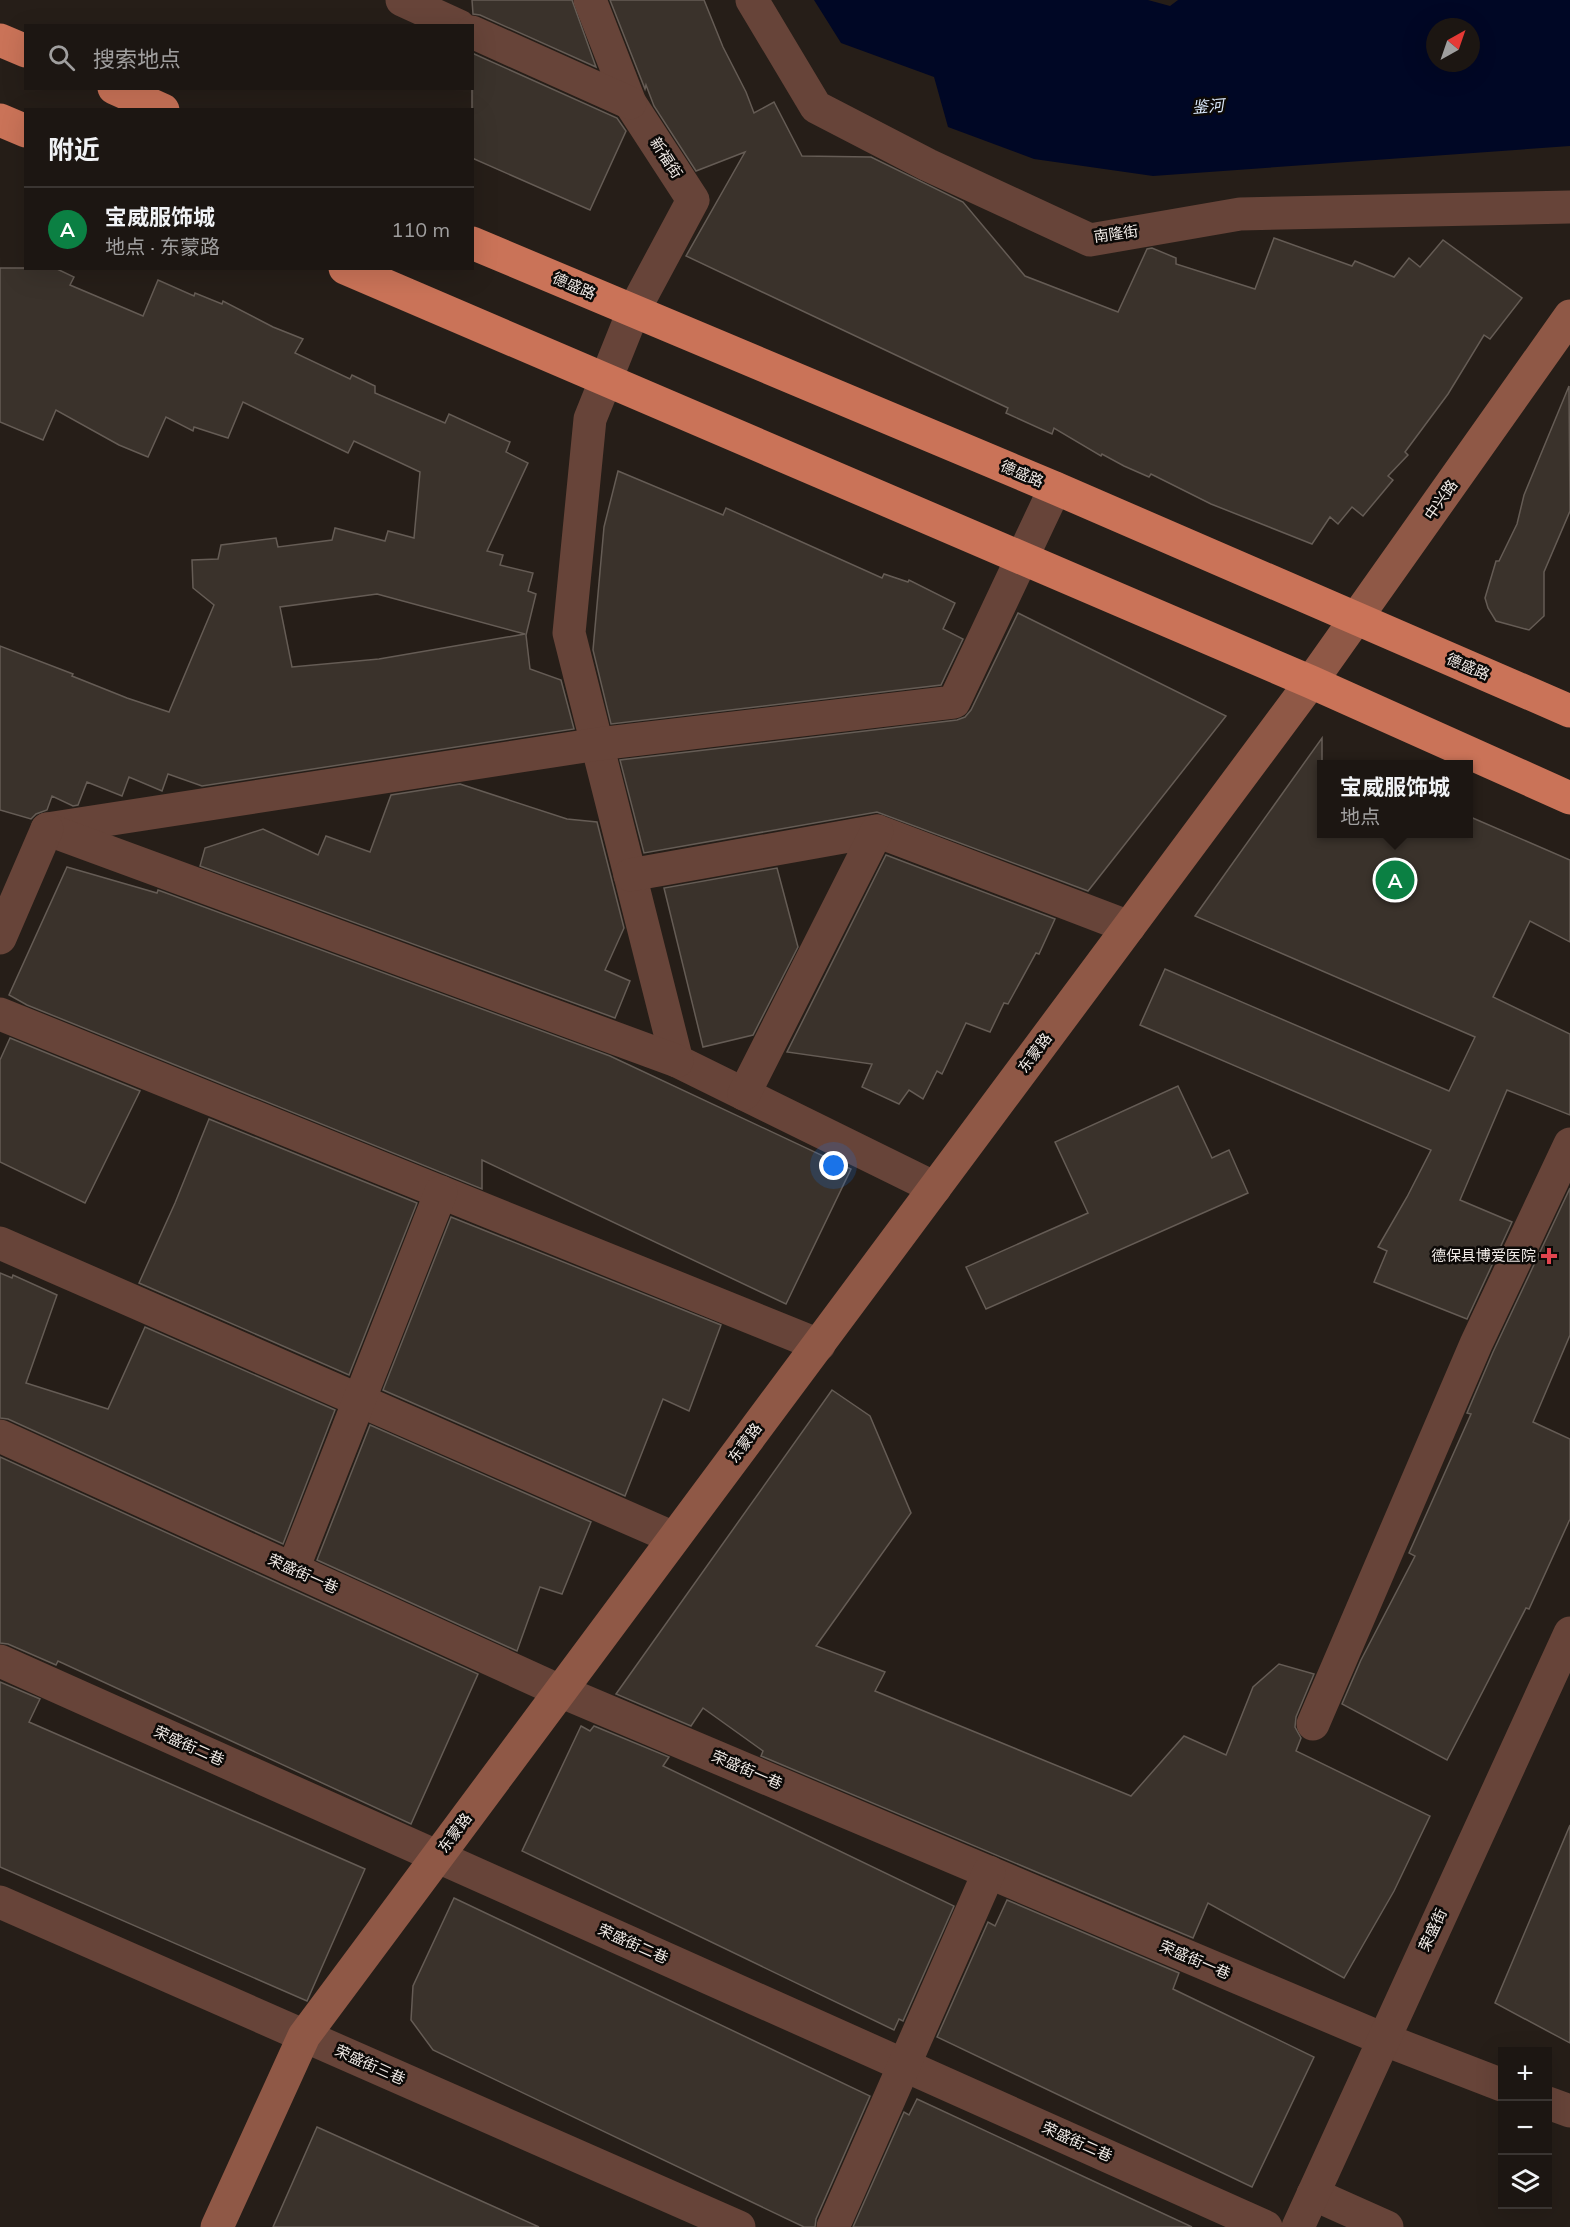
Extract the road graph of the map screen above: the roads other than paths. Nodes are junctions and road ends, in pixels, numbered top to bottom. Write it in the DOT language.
graph roads {
  1 [pos="402,0"];
  2 [pos="590,0"];
  3 [pos="752,0"];
  4 [pos="455,24"];
  5 [pos="474,33"];
  6 [pos="0,40"];
  7 [pos="24,50"];
  8 [pos="118,90"];
  9 [pos="630,103"];
  10 [pos="159,108"];
  11 [pos="0,120"];
  12 [pos="24,130"];
  13 [pos="1570,207"];
  14 [pos="474,244"];
  15 [pos="350,270"];
  16 [pos="633,312"];
  17 [pos="1570,316"];
  18 [pos="604,380"];
  19 [pos="1056,488"];
  20 [pos="1022,559"];
  21 [pos="1357,620"];
  22 [pos="1311,682"];
  23 [pos="1570,711"];
  24 [pos="598,744"];
  25 [pos="1570,798"];
  26 [pos="47,829"];
  27 [pos="877,831"];
  28 [pos="630,875"];
  29 [pos="1129,927"];
  30 [pos="0,938"];
  31 [pos="0,1014"];
  32 [pos="677,1061"];
  33 [pos="744,1094"];
  34 [pos="1570,1144"];
  35 [pos="935,1188"];
  36 [pos="441,1192"];
  37 [pos="0,1244"];
  38 [pos="819,1345"];
  39 [pos="359,1401"];
  40 [pos="0,1436"];
  41 [pos="674,1538"];
  42 [pos="293,1569"];
  43 [pos="1570,1633"];
  44 [pos="0,1661"];
  45 [pos="560,1691"];
  46 [pos="1313,1724"];
  47 [pos="437,1857"];
  48 [pos="989,1872"];
  49 [pos="0,1902"];
  50 [pos="304,2036"];
  51 [pos="1383,2039"];
  52 [pos="904,2065"];
  53 [pos="1498,2083"];
  54 [pos="1552,2104"];
  55 [pos="1570,2111"];
  56 [pos="1312,2194"];
  57 [pos="217,2227"];
  58 [pos="739,2227"];
  59 [pos="833,2227"];
  60 [pos="1266,2227"];
  61 [pos="1298,2227"];
  62 [pos="1387,2227"];
  1 -- 4 [label="street"];
  2 -- 9 [label="street, 新福街"];
  3 -- 13 [label="street, 南隆街"];
  5 -- 9 [label="street"];
  6 -- 7 [label="highway"];
  8 -- 10 [label="highway"];
  9 -- 16 [label="street, 新福街"];
  11 -- 12 [label="highway"];
  14 -- 16 [label="highway, 德盛路"];
  15 -- 18 [label="highway"];
  16 -- 18 [label="street"];
  16 -- 19 [label="highway, 德盛路"];
  17 -- 21 [label="street, 中兴路"];
  18 -- 20 [label="highway"];
  18 -- 24 [label="street"];
  19 -- 20 [label="street"];
  19 -- 21 [label="highway, 德盛路"];
  20 -- 22 [label="highway"];
  20 -- 24 [label="street"];
  21 -- 22 [label="street, 中兴路"];
  21 -- 23 [label="highway, 德盛路"];
  22 -- 25 [label="highway"];
  22 -- 29 [label="street, 东蒙路"];
  24 -- 26 [label="street"];
  24 -- 28 [label="street"];
  26 -- 30 [label="street"];
  26 -- 32 [label="street"];
  27 -- 28 [label="street"];
  27 -- 29 [label="street"];
  27 -- 33 [label="street"];
  28 -- 32 [label="street"];
  29 -- 35 [label="street, 东蒙路"];
  31 -- 36 [label="street"];
  32 -- 33 [label="street"];
  33 -- 35 [label="street"];
  34 -- 46 [label="street"];
  35 -- 38 [label="street, 东蒙路"];
  36 -- 38 [label="street"];
  36 -- 39 [label="street"];
  37 -- 39 [label="street"];
  38 -- 41 [label="street, 东蒙路"];
  39 -- 41 [label="street"];
  39 -- 42 [label="street"];
  40 -- 42 [label="street, 荣盛街一巷"];
  41 -- 45 [label="street, 东蒙路"];
  42 -- 45 [label="street, 荣盛街一巷"];
  43 -- 51 [label="street, 荣盛街"];
  44 -- 47 [label="street, 荣盛街二巷"];
  45 -- 47 [label="street, 东蒙路"];
  45 -- 48 [label="street, 荣盛街一巷"];
  47 -- 50 [label="street, 东蒙路"];
  47 -- 52 [label="street, 荣盛街二巷"];
  48 -- 51 [label="street, 荣盛街一巷"];
  48 -- 52 [label="street"];
  49 -- 50 [label="street, 荣盛街三巷"];
  50 -- 57 [label="street, 东蒙路"];
  50 -- 58 [label="street, 荣盛街三巷"];
  51 -- 53 [label="street, 荣盛街一巷"];
  51 -- 56 [label="street, 荣盛街"];
  52 -- 59 [label="street"];
  52 -- 60 [label="street, 荣盛街二巷"];
  54 -- 55 [label="street"];
  56 -- 61 [label="street, 荣盛街"];
  56 -- 62 [label="street"];
}
